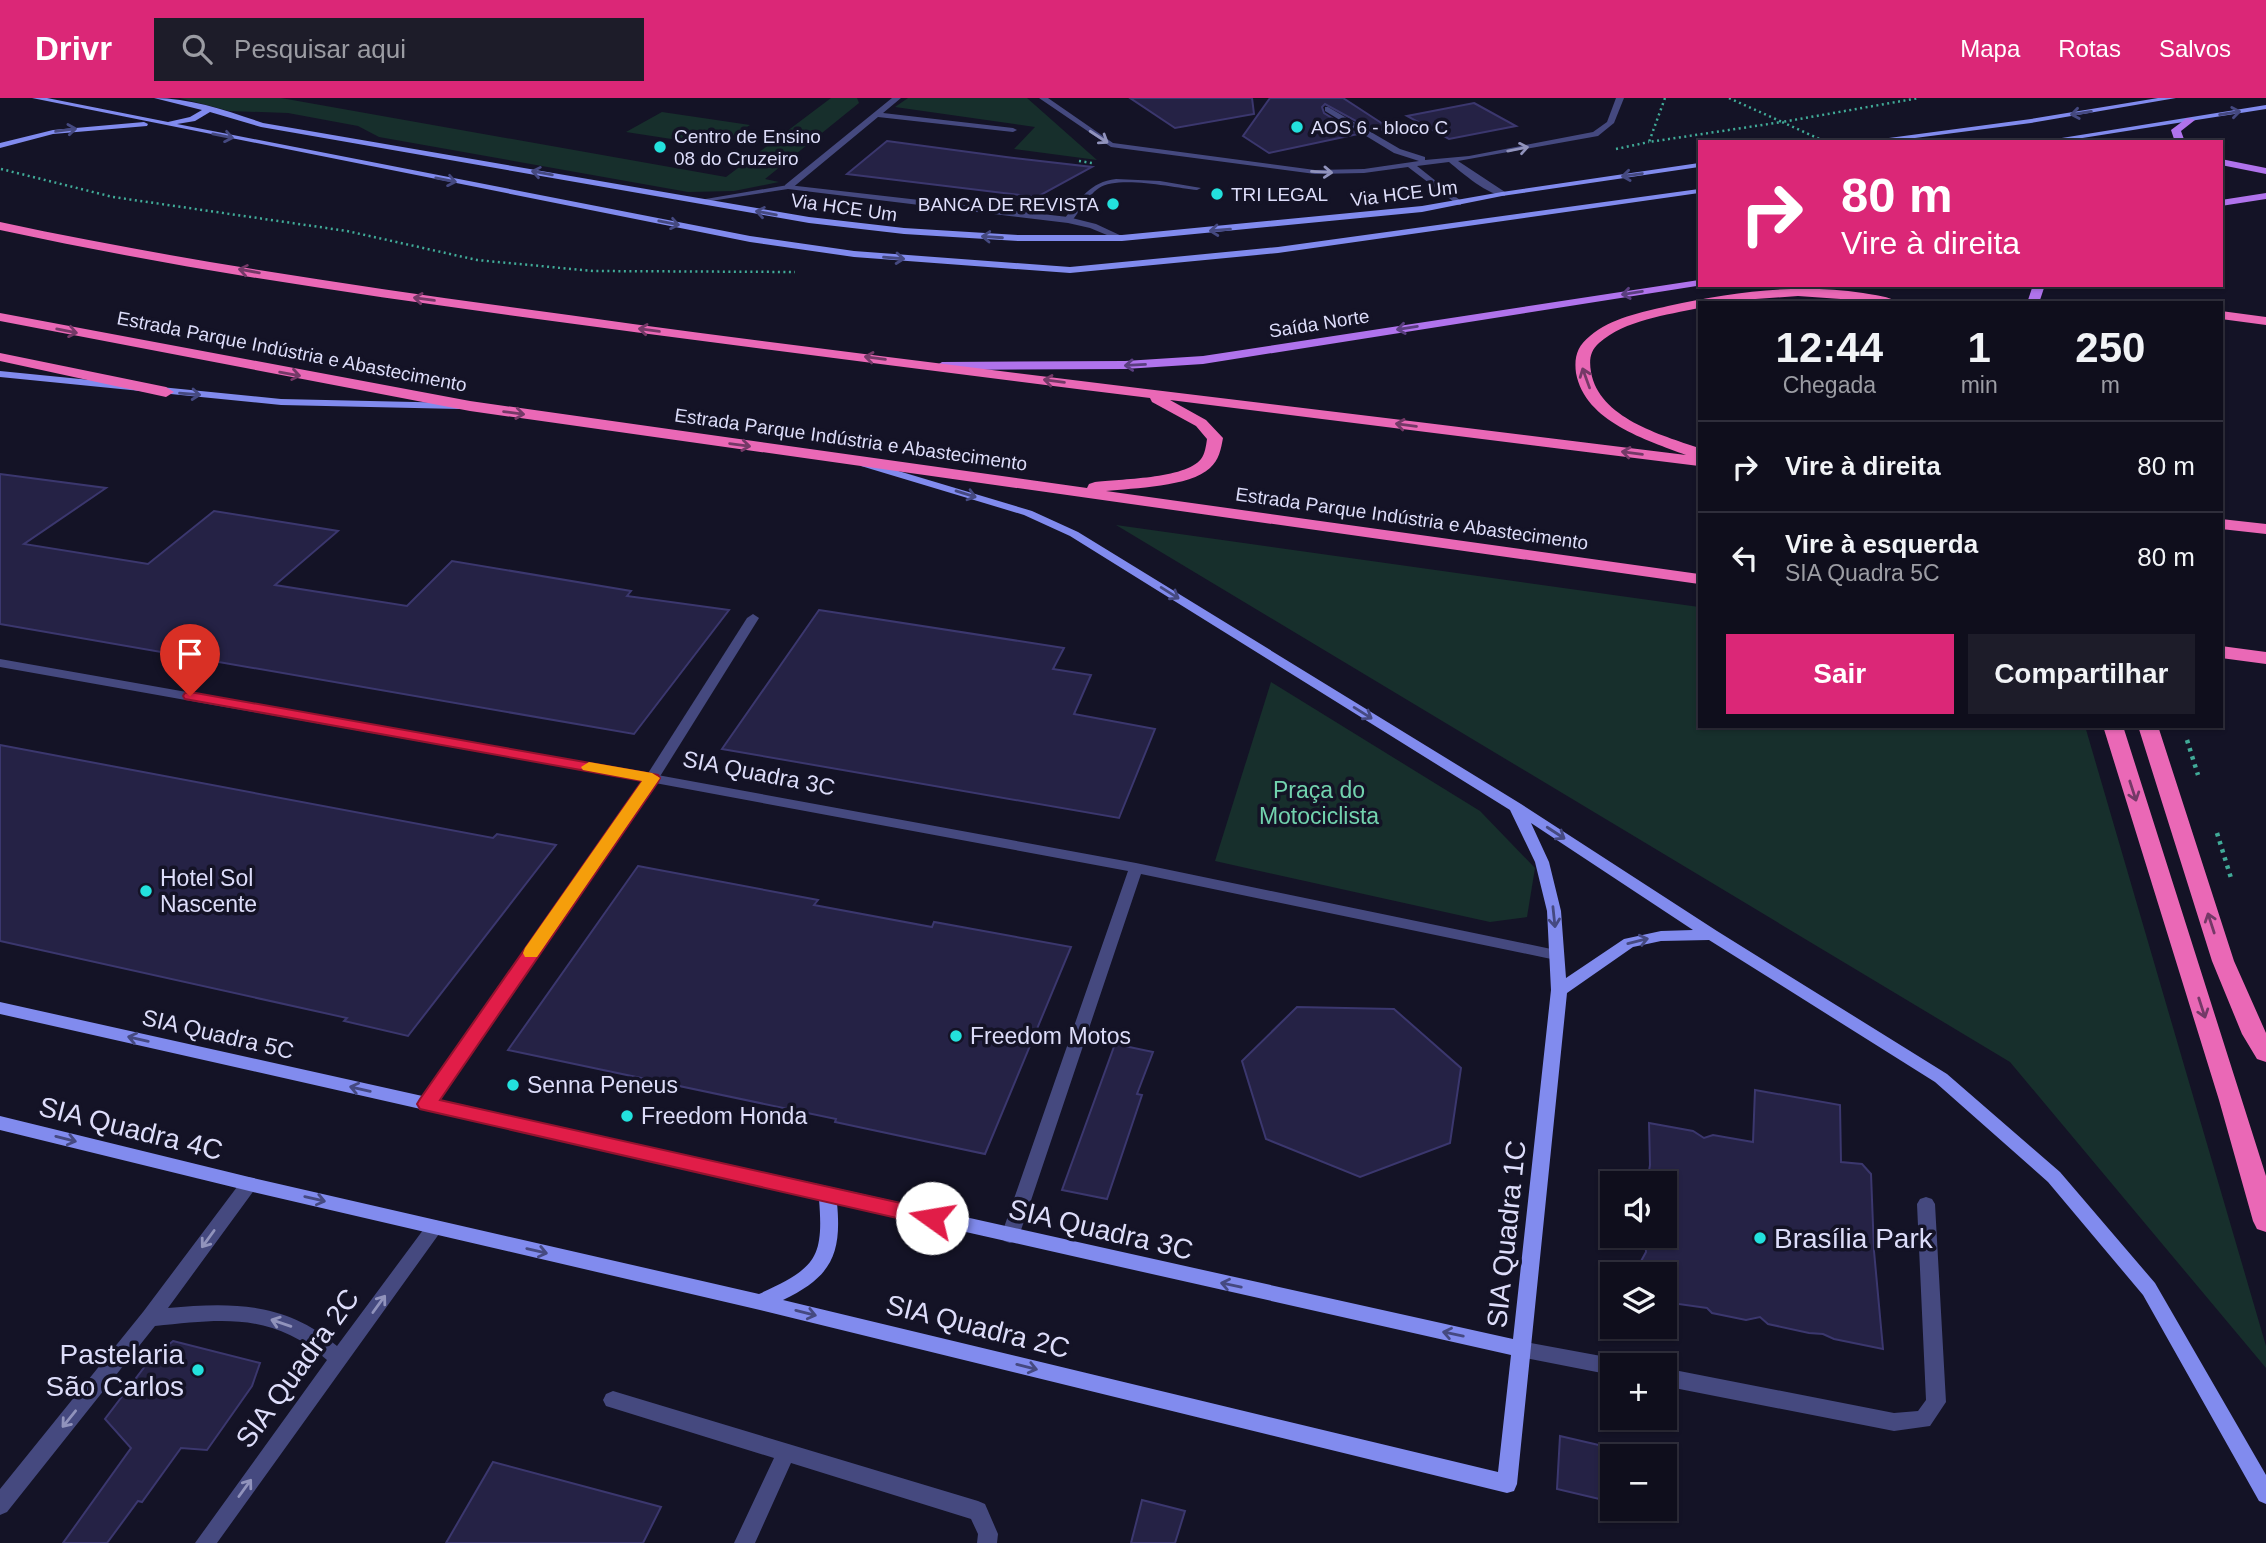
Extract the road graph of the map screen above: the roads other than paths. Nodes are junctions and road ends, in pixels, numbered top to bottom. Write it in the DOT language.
graph roads {
  1 [pos="36,98"];
  2 [pos="158,98"];
  3 [pos="897,98"];
  4 [pos="1043,98"];
  5 [pos="1620,98"];
  6 [pos="2172,98"];
  7 [pos="885,101"];
  8 [pos="2266,107"];
  9 [pos="209,109"];
  10 [pos="1328,110"];
  11 [pos="877,115"];
  12 [pos="2190,120"];
  13 [pos="162,122"];
  14 [pos="1013,130"];
  15 [pos="1959,130"];
  16 [pos="342,137"];
  17 [pos="1879,140"];
  18 [pos="1904,140"];
  19 [pos="2055,140"];
  20 [pos="2179,140"];
  21 [pos="0,146"];
  22 [pos="295,150"];
  23 [pos="1451,160"];
  24 [pos="1433,161"];
  25 [pos="2223,162"];
  26 [pos="1410,163"];
  27 [pos="1698,165"];
  28 [pos="2266,172"];
  29 [pos="788,187"];
  30 [pos="1197,188"];
  31 [pos="1698,191"];
  32 [pos="1502,194"];
  33 [pos="2266,196"];
  34 [pos="698,201"];
  35 [pos="1458,203"];
  36 [pos="2223,203"];
  37 [pos="1336,218"];
  38 [pos="0,219"];
  39 [pos="1069,220"];
  40 [pos="0,226"];
  41 [pos="1252,228"];
  42 [pos="1122,238"];
  43 [pos="60,239"];
  44 [pos="1324,244"];
  45 [pos="1278,250"];
  46 [pos="1698,283"];
  47 [pos="1723,301"];
  48 [pos="1878,301"];
  49 [pos="1698,304"];
  50 [pos="2223,315"];
  51 [pos="0,317"];
  52 [pos="2266,321"];
  53 [pos="0,357"];
  54 [pos="942,366"];
  55 [pos="0,374"];
  56 [pos="166,392"];
  57 [pos="1146,392"];
  58 [pos="470,406"];
  59 [pos="1698,454"];
  60 [pos="854,460"];
  61 [pos="1698,461"];
  62 [pos="1061,490"];
  63 [pos="2223,524"];
  64 [pos="2266,529"];
  65 [pos="1698,579"];
  66 [pos="753,618"];
  67 [pos="2223,652"];
  68 [pos="2266,658"];
  69 [pos="0,663"];
  70 [pos="2114,728"];
  71 [pos="2149,728"];
  72 [pos="652,778"];
  73 [pos="1516,807"];
  74 [pos="1136,868"];
  75 [pos="1712,935"];
  76 [pos="1556,956"];
  77 [pos="1559,990"];
  78 [pos="0,1009"];
  79 [pos="2266,1053"];
  80 [pos="426,1104"];
  81 [pos="0,1123"];
  82 [pos="248,1184"];
  83 [pos="828,1194"];
  84 [pos="1926,1204"];
  85 [pos="2266,1221"];
  86 [pos="435,1227"];
  87 [pos="1010,1236"];
  88 [pos="760,1302"];
  89 [pos="150,1318"];
  90 [pos="1520,1349"];
  91 [pos="339,1359"];
  92 [pos="1600,1365"];
  93 [pos="1677,1380"];
  94 [pos="613,1400"];
  95 [pos="786,1453"];
  96 [pos="1507,1483"];
  97 [pos="2266,1494"];
  98 [pos="0,1505"];
  99 [pos="205,1543"];
  100 [pos="744,1543"];
  101 [pos="987,1543"];
  1 -- 13 [label="main road"];
  2 -- 9 [label="main road, Via HCE Um"];
  3 -- 7 [label="street"];
  4 -- 26 [label="street, one-way"];
  23 -- 5 [label="street, one-way"];
  6 -- 15 [label="main road, one-way"];
  7 -- 11 [label="street"];
  12 -- 8 [label="main road, one-way"];
  9 -- 13 [label="main road"];
  9 -- 16 [label="main road, Via HCE Um"];
  10 -- 24 [label="street"];
  11 -- 14 [label="street"];
  11 -- 29 [label="street"];
  12 -- 19 [label="main road"];
  12 -- 20 [label="main road"];
  21 -- 13 [label="main road, one-way"];
  13 -- 22 [label="main road, one-way"];
  15 -- 17 [label="main road"];
  15 -- 18 [label="main road"];
  16 -- 22 [label="main road"];
  34 -- 16 [label="main road, Via HCE Um, one-way"];
  22 -- 45 [label="main road, one-way"];
  23 -- 24 [label="street"];
  23 -- 32 [label="street"];
  24 -- 26 [label="street"];
  25 -- 28 [label="main road"];
  26 -- 35 [label="street"];
  27 -- 32 [label="main road, Via HCE Um, one-way"];
  29 -- 34 [label="street"];
  29 -- 39 [label="street"];
  30 -- 39 [label="street"];
  31 -- 44 [label="main road"];
  32 -- 35 [label="main road, Via HCE Um"];
  33 -- 36 [label="main road"];
  42 -- 34 [label="main road, Via HCE Um, one-way"];
  35 -- 37 [label="main road, Via HCE Um"];
  37 -- 41 [label="main road, Via HCE Um"];
  37 -- 44 [label="main road"];
  38 -- 43 [label="highway"];
  39 -- 42 [label="street"];
  40 -- 43 [label="highway"];
  41 -- 42 [label="main road, Via HCE Um, one-way"];
  41 -- 45 [label="main road"];
  54 -- 43 [label="highway, one-way"];
  44 -- 45 [label="main road"];
  46 -- 54 [label="main road, Saída Norte, one-way"];
  47 -- 48 [label="highway"];
  59 -- 49 [label="highway, one-way"];
  50 -- 52 [label="highway"];
  51 -- 58 [label="highway, Estrada Parque Indústria e Abastecimento, one-way"];
  53 -- 56 [label="highway"];
  57 -- 54 [label="highway, one-way"];
  55 -- 56 [label="main road"];
  56 -- 58 [label="main road, one-way"];
  61 -- 57 [label="highway, one-way"];
  57 -- 62 [label="highway"];
  58 -- 60 [label="highway, Estrada Parque Indústria e Abastecimento, one-way"];
  60 -- 62 [label="highway, Estrada Parque Indústria e Abastecimento"];
  60 -- 73 [label="main road, one-way"];
  62 -- 65 [label="highway, Estrada Parque Indústria e Abastecimento"];
  63 -- 64 [label="highway"];
  66 -- 72 [label="street"];
  67 -- 68 [label="highway"];
  69 -- 72 [label="street"];
  70 -- 85 [label="highway, one-way"];
  79 -- 71 [label="highway, one-way"];
  72 -- 74 [label="street, SIA Quadra 3C"];
  72 -- 80 [label="street"];
  73 -- 75 [label="main road, one-way"];
  73 -- 76 [label="main road, SIA Quadra 1C, one-way"];
  74 -- 76 [label="street, SIA Quadra 3C"];
  74 -- 87 [label="street"];
  77 -- 75 [label="main road, one-way"];
  75 -- 97 [label="main road"];
  76 -- 77 [label="main road, SIA Quadra 1C"];
  77 -- 90 [label="main road, SIA Quadra 1C"];
  80 -- 78 [label="main road, SIA Quadra 5C, one-way"];
  80 -- 83 [label="main road, SIA Quadra 3C"];
  81 -- 82 [label="main road, SIA Quadra 4C, one-way"];
  82 -- 86 [label="main road, SIA Quadra 2C, one-way"];
  82 -- 89 [label="street, one-way"];
  83 -- 87 [label="main road, SIA Quadra 3C"];
  83 -- 88 [label="main road"];
  84 -- 93 [label="street"];
  86 -- 88 [label="main road, SIA Quadra 2C, one-way"];
  91 -- 86 [label="street, SIA Quadra 2C, one-way"];
  90 -- 87 [label="main road, SIA Quadra 3C, one-way"];
  88 -- 96 [label="main road, SIA Quadra 2C, one-way"];
  91 -- 89 [label="street, one-way"];
  89 -- 98 [label="street, one-way"];
  90 -- 92 [label="street"];
  90 -- 96 [label="main road, SIA Quadra 1C"];
  99 -- 91 [label="street, SIA Quadra 2C, one-way"];
  94 -- 95 [label="street"];
  95 -- 100 [label="street"];
  95 -- 101 [label="street"];
}
